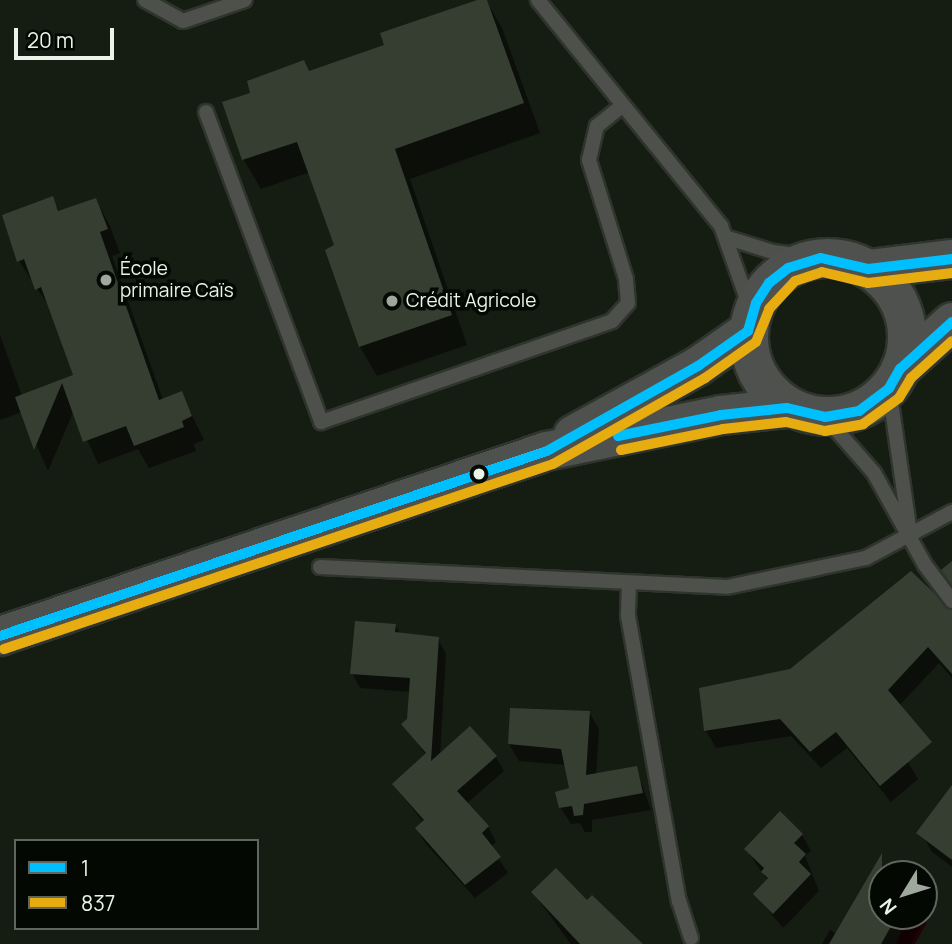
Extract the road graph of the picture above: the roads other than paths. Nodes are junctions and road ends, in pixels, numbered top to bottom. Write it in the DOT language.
graph roads {
  1 [pos="145,0"];
  2 [pos="245,0"];
  3 [pos="538,0"];
  4 [pos="622,106"];
  5 [pos="206,112"];
  6 [pos="728,238"];
  7 [pos="821,258"];
  8 [pos="952,259"];
  9 [pos="868,269"];
  10 [pos="952,321"];
  11 [pos="751,323"];
  12 [pos="895,379"];
  13 [pos="787,408"];
  14 [pos="825,416"];
  15 [pos="547,451"];
  16 [pos="952,512"];
  17 [pos="910,534"];
  18 [pos="320,567"];
  19 [pos="629,583"];
  20 [pos="952,601"];
  21 [pos="0,636"];
  22 [pos="691,938"];
  1 -- 2 [label="lane"];
  3 -- 4 [label="lane"];
  4 -- 5 [label="lane"];
  4 -- 6 [label="lane"];
  6 -- 7 [label="lane"];
  6 -- 11 [label="lane"];
  7 -- 9 [label="main road"];
  7 -- 11 [label="main road"];
  8 -- 9 [label="main road"];
  9 -- 12 [label="main road"];
  10 -- 12 [label="main road"];
  11 -- 13 [label="main road"];
  11 -- 15 [label="main road"];
  12 -- 14 [label="main road"];
  12 -- 17 [label="lane"];
  13 -- 14 [label="main road"];
  13 -- 15 [label="main road"];
  14 -- 17 [label="lane"];
  15 -- 21 [label="main road"];
  16 -- 17 [label="lane"];
  17 -- 19 [label="lane"];
  17 -- 20 [label="lane"];
  18 -- 19 [label="lane"];
  19 -- 22 [label="lane"];
}
